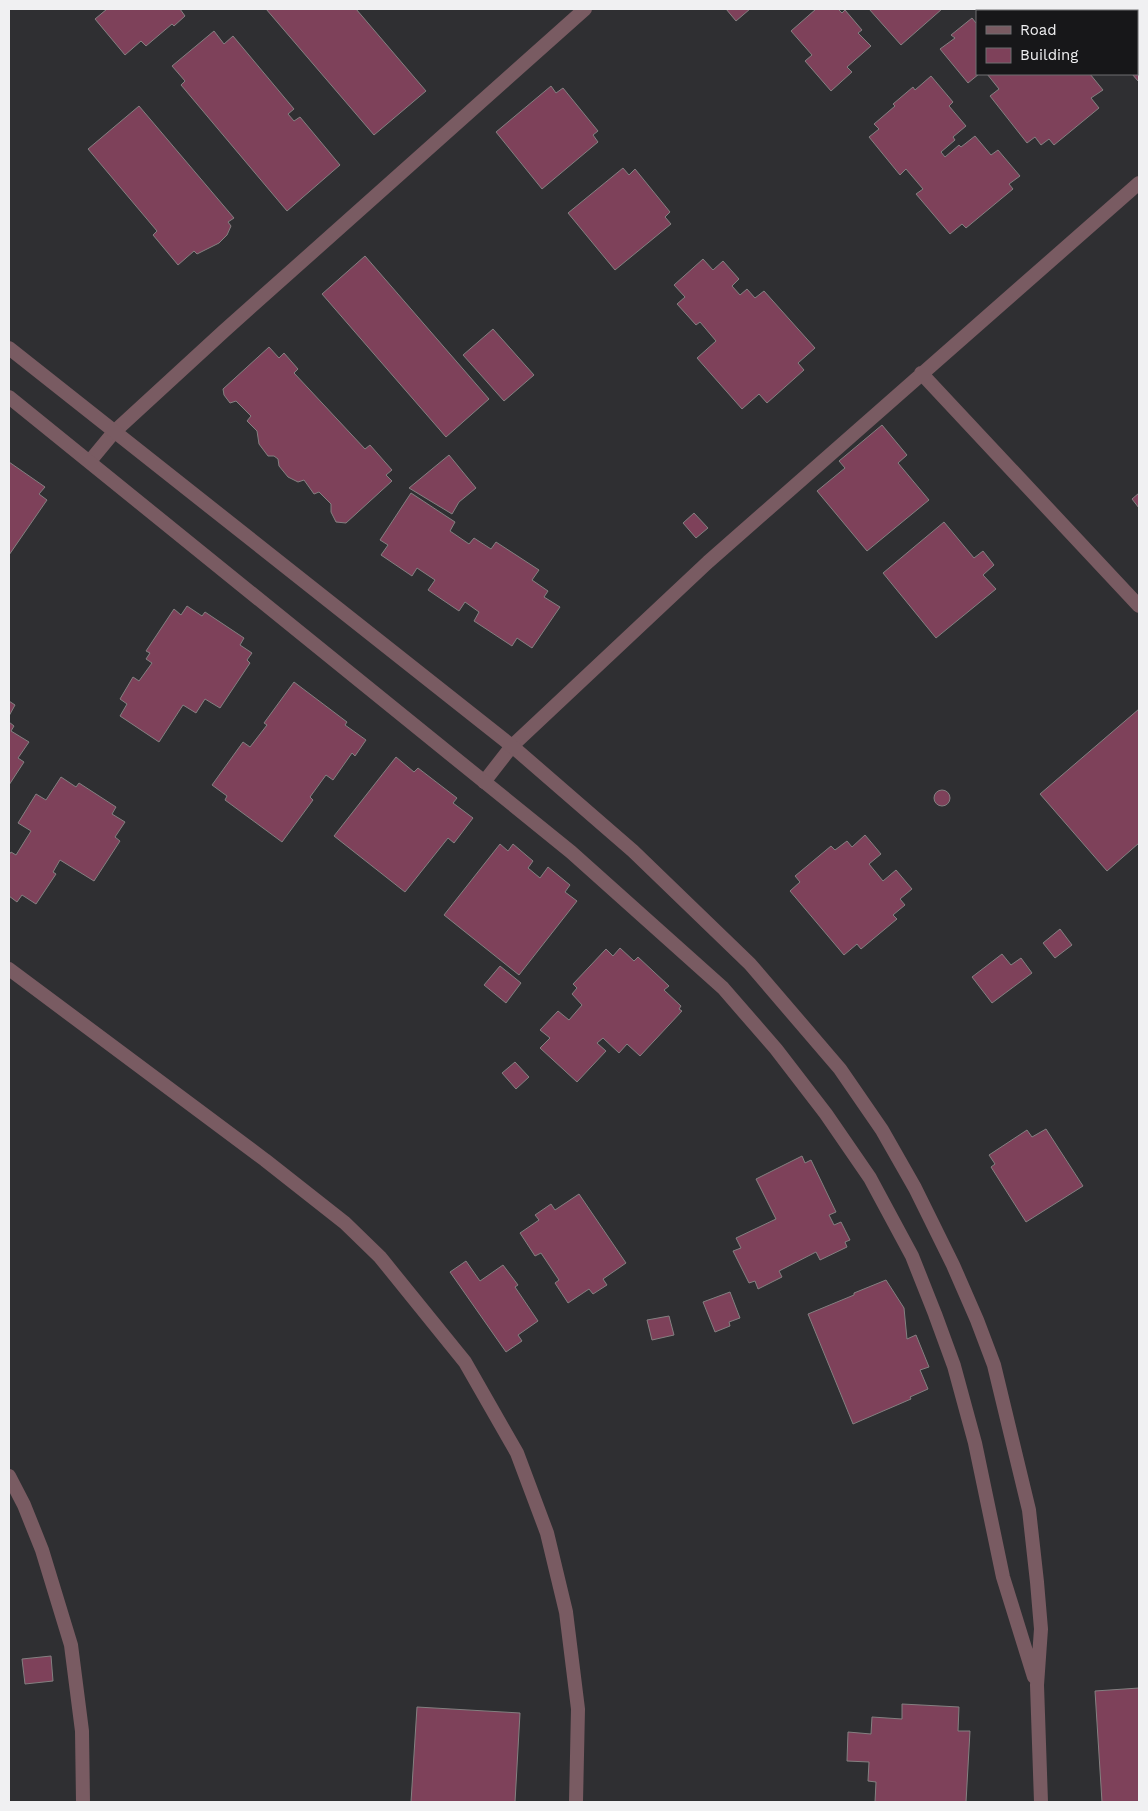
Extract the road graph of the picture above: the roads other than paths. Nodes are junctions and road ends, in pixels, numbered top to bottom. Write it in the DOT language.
graph roads {
  1 [pos="585,9"];
  2 [pos="1139,182"];
  3 [pos="9,348"];
  4 [pos="921,373"];
  5 [pos="9,396"];
  6 [pos="114,432"];
  7 [pos="90,461"];
  8 [pos="1139,606"];
  9 [pos="512,746"];
  10 [pos="484,782"];
  11 [pos="9,969"];
  12 [pos="9,1476"];
  13 [pos="1037,1685"];
  14 [pos="83,1802"];
  15 [pos="576,1802"];
  16 [pos="1042,1802"];
  1 -- 6 [label="street"];
  2 -- 4 [label="street"];
  3 -- 6 [label="street"];
  4 -- 8 [label="street"];
  4 -- 9 [label="street"];
  5 -- 7 [label="street"];
  6 -- 7 [label="street"];
  6 -- 9 [label="street"];
  7 -- 10 [label="street"];
  9 -- 10 [label="street"];
  9 -- 13 [label="street"];
  10 -- 13 [label="street"];
  11 -- 15 [label="street"];
  12 -- 14 [label="street"];
  13 -- 16 [label="street"];
}
